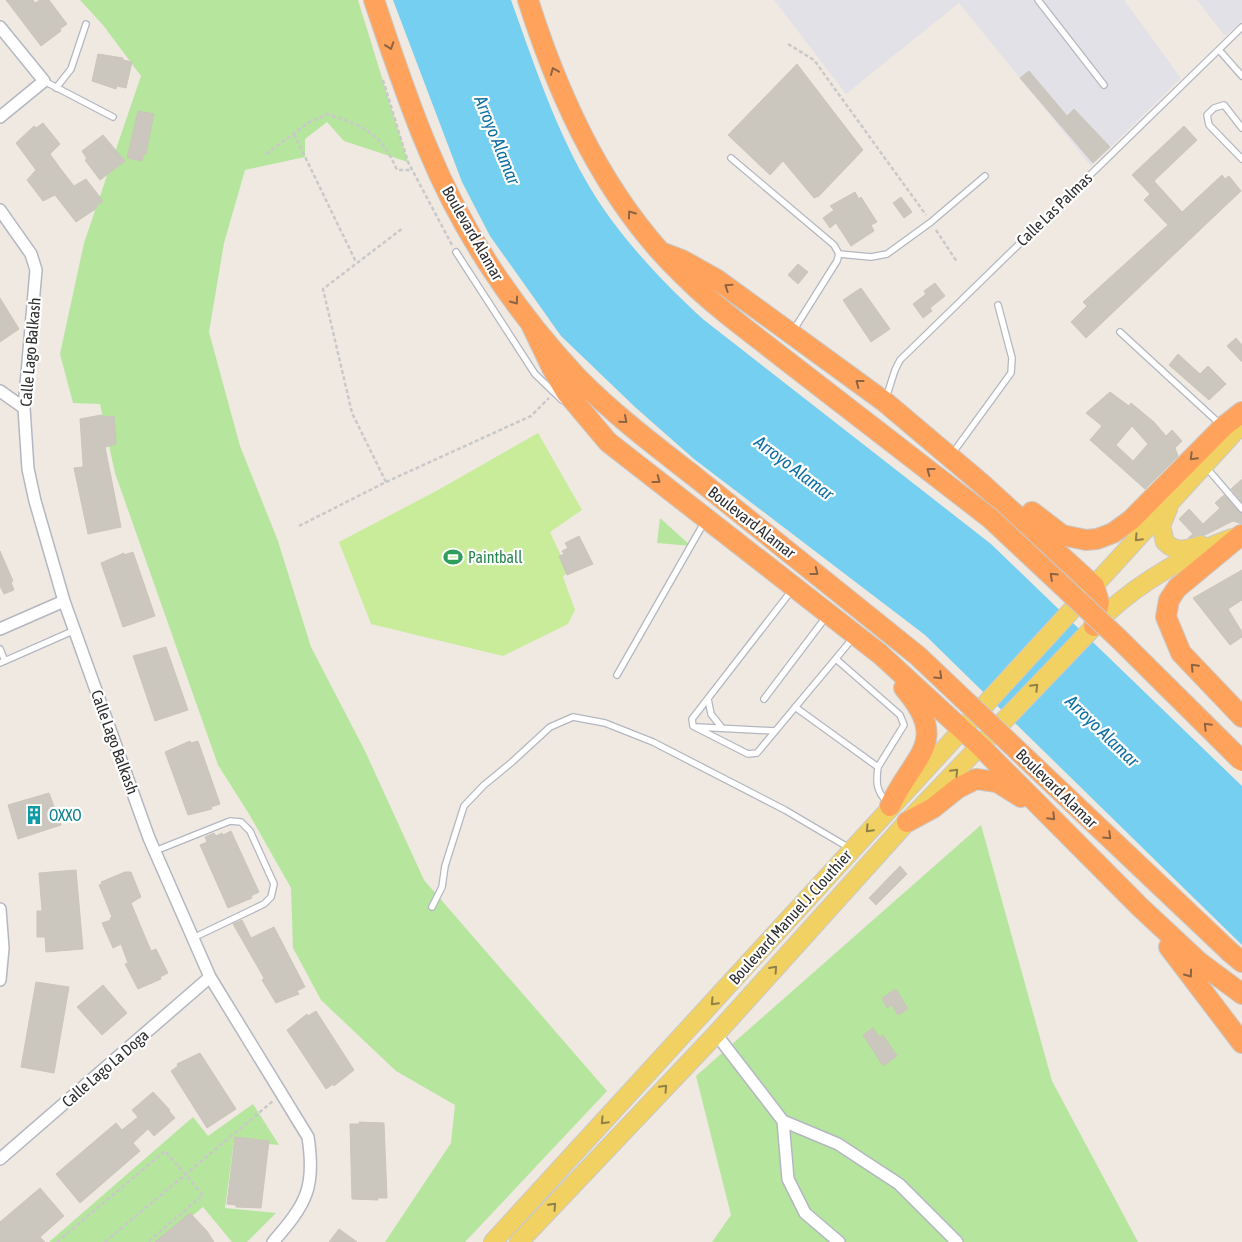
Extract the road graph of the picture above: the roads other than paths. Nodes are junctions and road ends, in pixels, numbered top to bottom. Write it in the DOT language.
graph roads {
  1 [pos="374,0"];
  2 [pos="528,0"];
  3 [pos="1038,0"];
  4 [pos="86,24"];
  5 [pos="0,27"];
  6 [pos="1242,27"];
  7 [pos="1219,50"];
  8 [pos="1242,76"];
  9 [pos="44,81"];
  10 [pos="1104,85"];
  11 [pos="56,88"];
  12 [pos="0,117"];
  13 [pos="113,117"];
  14 [pos="1242,128"];
  15 [pos="731,158"];
  16 [pos="1242,159"];
  17 [pos="985,176"];
  18 [pos="0,210"];
  19 [pos="456,252"];
  20 [pos="661,252"];
  21 [pos="839,254"];
  22 [pos="998,304"];
  23 [pos="530,322"];
  24 [pos="1120,332"];
  25 [pos="791,333"];
  26 [pos="0,391"];
  27 [pos="885,402"];
  28 [pos="24,408"];
  29 [pos="1242,412"];
  30 [pos="583,414"];
  31 [pos="1234,430"];
  32 [pos="950,457"];
  33 [pos="1204,466"];
  34 [pos="982,484"];
  35 [pos="1170,504"];
  36 [pos="1242,509"];
  37 [pos="708,517"];
  38 [pos="1242,535"];
  39 [pos="1221,542"];
  40 [pos="795,586"];
  41 [pos="1091,589"];
  42 [pos="64,601"];
  43 [pos="828,613"];
  44 [pos="1101,619"];
  45 [pos="0,629"];
  46 [pos="75,630"];
  47 [pos="856,635"];
  48 [pos="0,649"];
  49 [pos="880,654"];
  50 [pos="836,659"];
  51 [pos="3,662"];
  52 [pos="617,675"];
  53 [pos="764,698"];
  54 [pos="708,699"];
  55 [pos="795,707"];
  56 [pos="1242,717"];
  57 [pos="693,726"];
  58 [pos="722,728"];
  59 [pos="963,730"];
  60 [pos="775,732"];
  61 [pos="980,746"];
  62 [pos="1242,761"];
  63 [pos="878,766"];
  64 [pos="1036,801"];
  65 [pos="890,806"];
  66 [pos="907,822"];
  67 [pos="851,849"];
  68 [pos="154,851"];
  69 [pos="432,907"];
  70 [pos="1140,907"];
  71 [pos="0,909"];
  72 [pos="193,938"];
  73 [pos="1236,957"];
  74 [pos="210,977"];
  75 [pos="0,980"];
  76 [pos="1242,994"];
  77 [pos="716,1034"];
  78 [pos="1242,1043"];
  79 [pos="783,1121"];
  80 [pos="0,1158"];
  81 [pos="273,1242"];
  82 [pos="493,1242"];
  83 [pos="520,1242"];
  84 [pos="839,1242"];
  85 [pos="957,1242"];
  1 -- 23 [label="highway, Boulevard Alamar, one-way"];
  20 -- 2 [label="highway, one-way"];
  3 -- 10 [label="lane"];
  4 -- 11 [label="lane"];
  5 -- 9 [label="street"];
  6 -- 7 [label="lane, Calle Las Palmas"];
  7 -- 8 [label="lane"];
  7 -- 27 [label="lane, Calle Las Palmas"];
  9 -- 11 [label="lane"];
  9 -- 12 [label="street"];
  11 -- 13 [label="lane"];
  14 -- 16 [label="lane"];
  15 -- 21 [label="lane"];
  17 -- 21 [label="lane"];
  18 -- 28 [label="street, Calle Lago Balkash"];
  19 -- 30 [label="lane"];
  25 -- 20 [label="highway, one-way"];
  62 -- 20 [label="highway, one-way, bridge"];
  21 -- 25 [label="lane"];
  22 -- 32 [label="lane"];
  23 -- 30 [label="highway"];
  23 -- 73 [label="highway, Boulevard Alamar, one-way, bridge"];
  24 -- 31 [label="lane"];
  27 -- 25 [label="highway, one-way"];
  26 -- 28 [label="street"];
  27 -- 32 [label="highway"];
  28 -- 42 [label="street, Calle Lago Balkash"];
  29 -- 31 [label="highway"];
  30 -- 37 [label="highway, one-way"];
  31 -- 33 [label="main road, Boulevard Manuel J. Clouthier"];
  31 -- 34 [label="highway, one-way"];
  32 -- 34 [label="highway"];
  33 -- 35 [label="main road, Boulevard Manuel J. Clouthier"];
  33 -- 36 [label="lane"];
  34 -- 41 [label="highway"];
  35 -- 39 [label="main road"];
  35 -- 41 [label="main road, Boulevard Manuel J. Clouthier, one-way"];
  37 -- 40 [label="highway"];
  37 -- 52 [label="lane"];
  38 -- 39 [label="main road, Boulevard Manuel J. Clouthier"];
  56 -- 38 [label="highway, one-way"];
  39 -- 44 [label="main road, Boulevard Manuel J. Clouthier"];
  40 -- 43 [label="highway"];
  40 -- 54 [label="lane"];
  41 -- 44 [label="highway"];
  41 -- 59 [label="main road, Boulevard Manuel J. Clouthier"];
  42 -- 45 [label="street"];
  42 -- 46 [label="street, Calle Lago Balkash"];
  43 -- 47 [label="highway"];
  43 -- 53 [label="lane"];
  61 -- 44 [label="main road, Boulevard Manuel J. Clouthier, one-way"];
  46 -- 51 [label="lane"];
  46 -- 68 [label="street, Calle Lago Balkash"];
  47 -- 49 [label="highway"];
  47 -- 50 [label="lane"];
  48 -- 51 [label="lane"];
  49 -- 59 [label="highway"];
  49 -- 65 [label="highway"];
  50 -- 55 [label="lane"];
  50 -- 63 [label="lane"];
  54 -- 57 [label="lane"];
  54 -- 58 [label="lane"];
  55 -- 60 [label="lane"];
  55 -- 63 [label="lane"];
  57 -- 58 [label="lane"];
  57 -- 60 [label="lane"];
  58 -- 60 [label="lane"];
  59 -- 61 [label="highway"];
  59 -- 65 [label="main road, Boulevard Manuel J. Clouthier"];
  61 -- 64 [label="highway"];
  66 -- 61 [label="main road, Boulevard Manuel J. Clouthier, one-way"];
  63 -- 65 [label="lane"];
  64 -- 66 [label="highway"];
  64 -- 70 [label="highway, one-way"];
  65 -- 67 [label="main road, Boulevard Manuel J. Clouthier, one-way"];
  77 -- 66 [label="main road, Boulevard Manuel J. Clouthier, one-way"];
  67 -- 69 [label="lane"];
  67 -- 82 [label="main road, Boulevard Manuel J. Clouthier, one-way"];
  68 -- 72 [label="street, Calle Lago Balkash"];
  68 -- 72 [label="lane"];
  70 -- 76 [label="highway"];
  70 -- 78 [label="highway, one-way"];
  71 -- 75 [label="street"];
  72 -- 74 [label="street, Calle Lago Balkash"];
  74 -- 80 [label="street, Calle Lago La Doga"];
  74 -- 81 [label="street, Calle Lago Balkash"];
  77 -- 79 [label="street"];
  83 -- 77 [label="main road, Boulevard Manuel J. Clouthier, one-way"];
  79 -- 84 [label="street"];
  79 -- 85 [label="street"];
}
